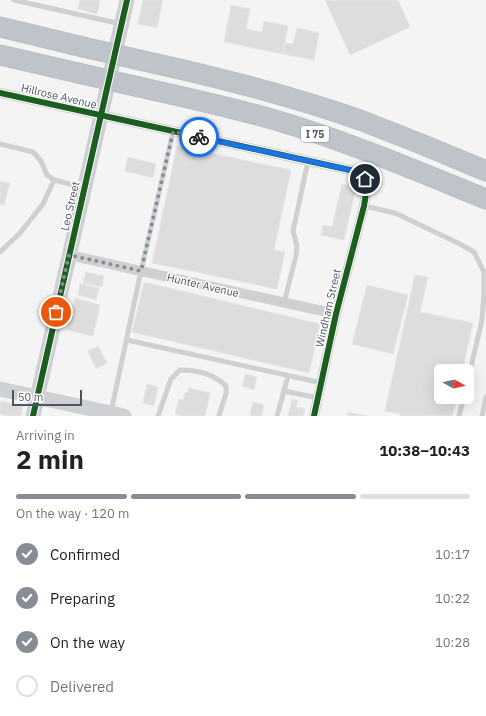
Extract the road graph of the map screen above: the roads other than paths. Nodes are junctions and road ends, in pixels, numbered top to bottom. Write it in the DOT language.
graph roads {
  1 [pos="14,0"];
  2 [pos="127,0"];
  3 [pos="122,24"];
  4 [pos="0,27"];
  5 [pos="0,55"];
  6 [pos="0,93"];
  7 [pos="102,116"];
  8 [pos="173,132"];
  9 [pos="0,144"];
  10 [pos="308,161"];
  11 [pos="486,171"];
  12 [pos="54,180"];
  13 [pos="84,187"];
  14 [pos="486,199"];
  15 [pos="364,206"];
  16 [pos="0,252"];
  17 [pos="69,255"];
  18 [pos="141,271"];
  19 [pos="284,303"];
  20 [pos="336,314"];
  21 [pos="127,340"];
  22 [pos="472,364"];
  23 [pos="288,376"];
  24 [pos="322,383"];
  25 [pos="0,389"];
  26 [pos="284,391"];
  27 [pos="37,397"];
  28 [pos="486,397"];
  29 [pos="318,398"];
  30 [pos="462,404"];
  31 [pos="118,415"];
  32 [pos="33,416"];
  33 [pos="158,416"];
  34 [pos="219,416"];
  35 [pos="277,416"];
  36 [pos="314,416"];
  37 [pos="459,416"];
  38 [pos="482,416"];
  1 -- 3 [label="lane"];
  2 -- 3 [label="street, Leo Street"];
  3 -- 7 [label="street, Leo Street"];
  4 -- 11 [label="highway, I 75, bridge"];
  5 -- 14 [label="highway, I 75, bridge"];
  6 -- 7 [label="street, Hillrose Avenue"];
  7 -- 8 [label="street, Hillrose Avenue"];
  7 -- 13 [label="street, Leo Street"];
  8 -- 10 [label="street, Hillrose Avenue"];
  8 -- 18 [label="lane"];
  9 -- 12 [label="lane"];
  10 -- 15 [label="street, Hillrose Avenue"];
  10 -- 19 [label="lane"];
  12 -- 13 [label="lane"];
  12 -- 16 [label="lane"];
  13 -- 17 [label="street, Leo Street"];
  15 -- 20 [label="street, Windham Street"];
  15 -- 22 [label="lane"];
  17 -- 18 [label="street, Hunter Avenue"];
  17 -- 27 [label="street, Leo Street"];
  18 -- 19 [label="street, Hunter Avenue"];
  18 -- 21 [label="lane"];
  19 -- 20 [label="street, Hunter Avenue"];
  20 -- 24 [label="street, Windham Street"];
  21 -- 23 [label="lane"];
  21 -- 31 [label="lane"];
  23 -- 24 [label="lane"];
  23 -- 26 [label="lane"];
  24 -- 29 [label="street, Windham Street"];
  25 -- 27 [label="street"];
  26 -- 29 [label="lane"];
  26 -- 35 [label="lane"];
  27 -- 31 [label="street"];
  27 -- 32 [label="street, Leo Street"];
  28 -- 38 [label="lane"];
  29 -- 36 [label="street, Windham Street"];
  30 -- 37 [label="lane"];
  33 -- 34 [label="lane"];
}
